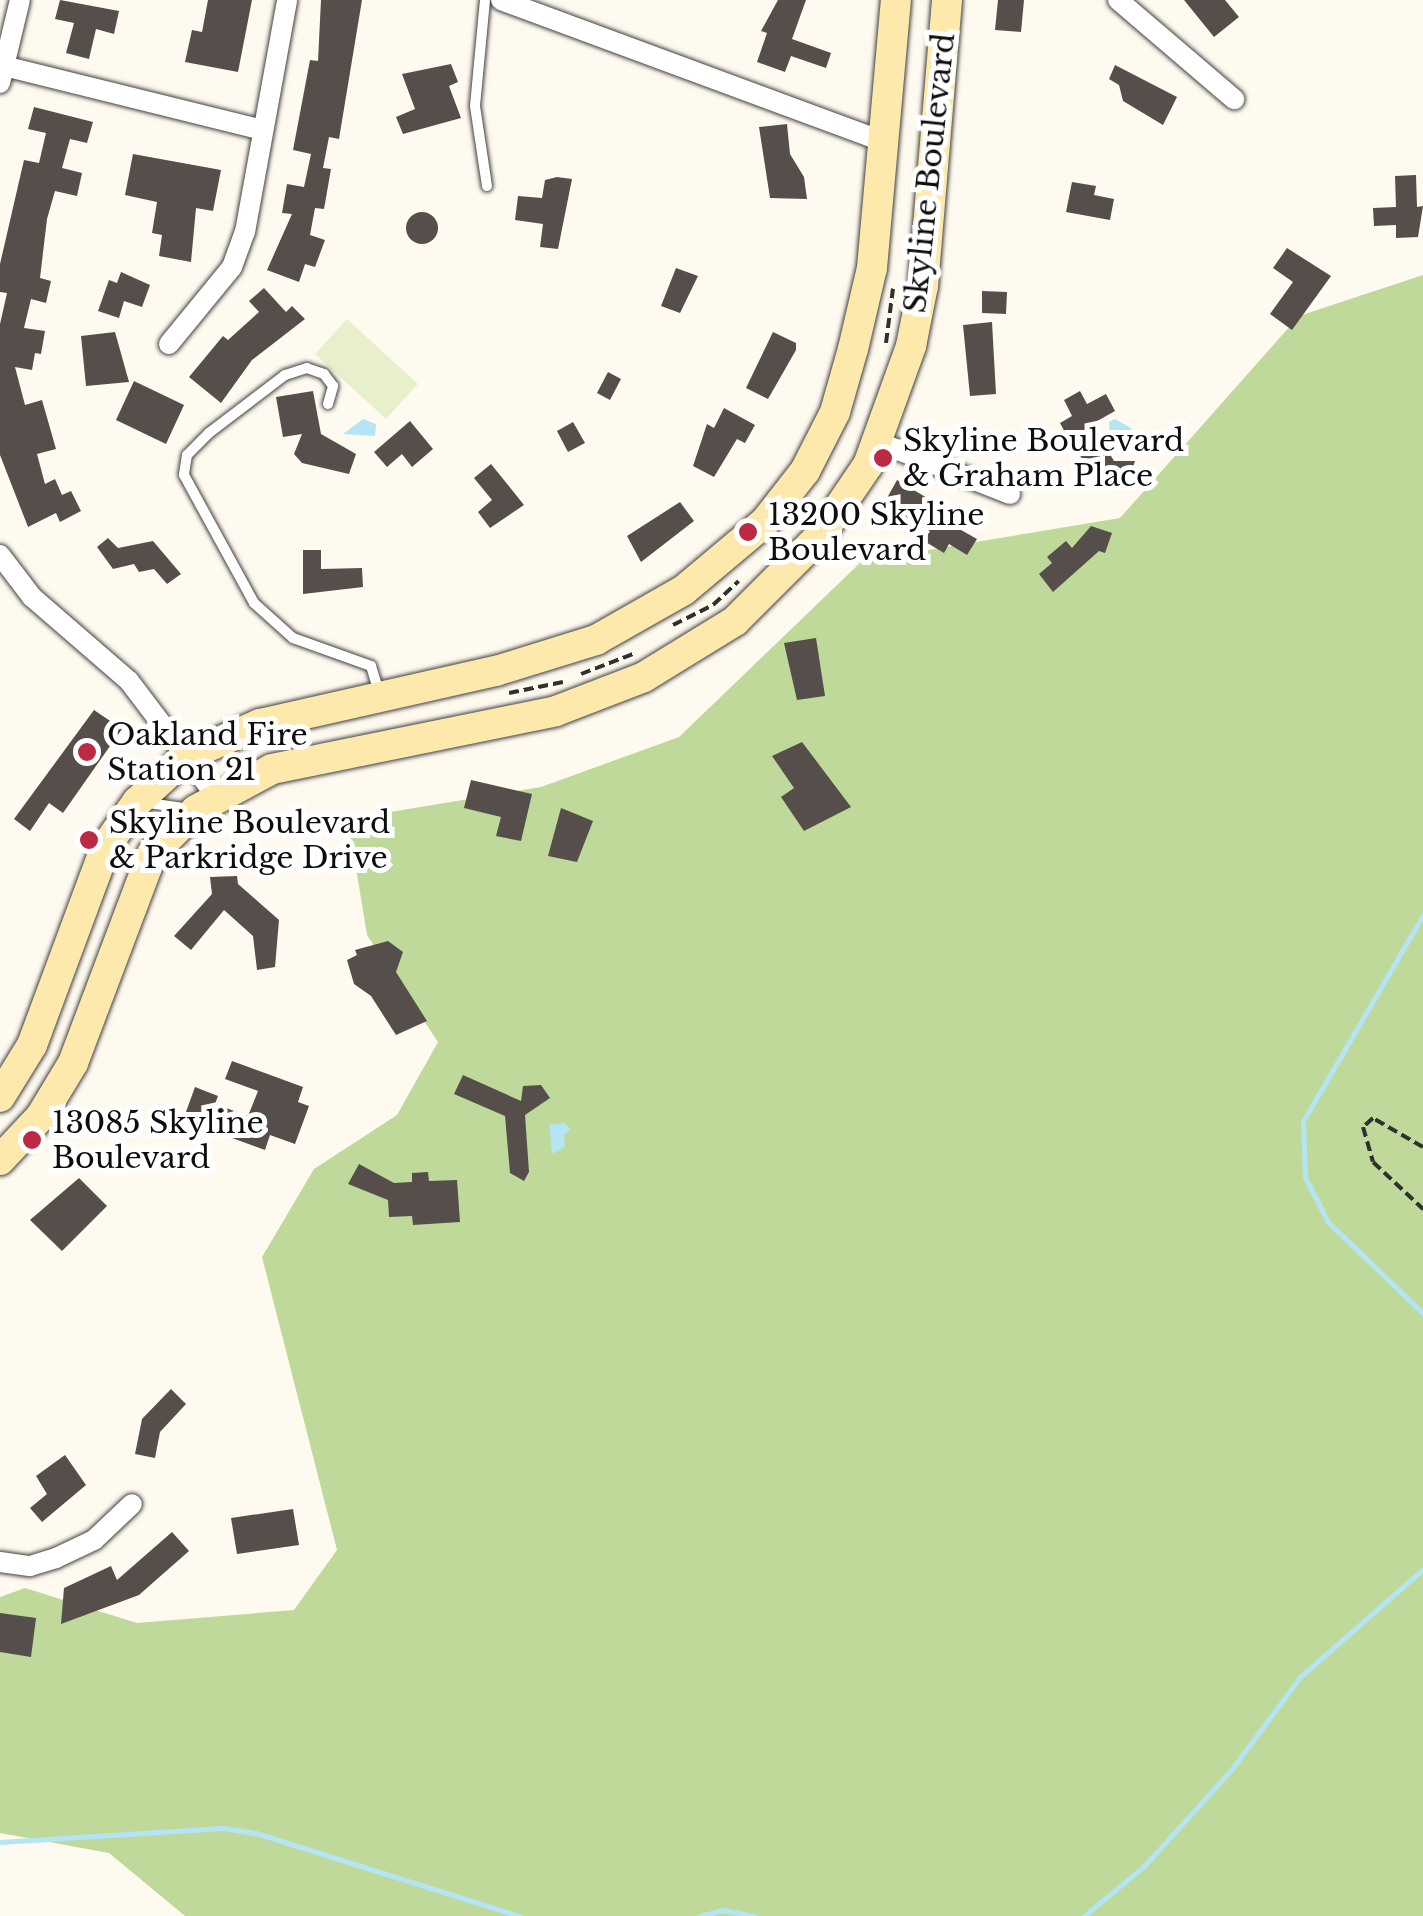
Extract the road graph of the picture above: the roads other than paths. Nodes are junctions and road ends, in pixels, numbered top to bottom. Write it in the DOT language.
graph roads {
  1 [pos="20,0"];
  2 [pos="287,0"];
  3 [pos="486,0"];
  4 [pos="501,0"];
  5 [pos="896,0"];
  6 [pos="947,0"];
  7 [pos="1118,0"];
  8 [pos="1,72"];
  9 [pos="1234,99"];
  10 [pos="263,130"];
  11 [pos="884,142"];
  12 [pos="487,186"];
  13 [pos="169,344"];
  14 [pos="328,404"];
  15 [pos="878,442"];
  16 [pos="1010,494"];
  17 [pos="0,554"];
  18 [pos="381,698"];
  19 [pos="187,756"];
  20 [pos="137,802"];
  21 [pos="206,803"];
  22 [pos="0,1097"];
  23 [pos="0,1160"];
  24 [pos="132,1504"];
  25 [pos="0,1562"];
  1 -- 8 [label="street"];
  2 -- 10 [label="street"];
  3 -- 12 [label="lane"];
  4 -- 11 [label="street"];
  5 -- 11 [label="main road, Skyline Boulevard"];
  6 -- 15 [label="main road, Skyline Boulevard"];
  7 -- 9 [label="street"];
  8 -- 10 [label="street"];
  10 -- 13 [label="street"];
  11 -- 18 [label="main road, Skyline Boulevard"];
  14 -- 18 [label="lane"];
  15 -- 16 [label="street"];
  15 -- 21 [label="main road, Skyline Boulevard"];
  17 -- 19 [label="street"];
  18 -- 19 [label="main road, Skyline Boulevard"];
  19 -- 20 [label="main road, Skyline Boulevard"];
  19 -- 21 [label="street"];
  20 -- 21 [label="lane"];
  20 -- 22 [label="main road, Skyline Boulevard"];
  21 -- 23 [label="main road, Skyline Boulevard"];
  24 -- 25 [label="street"];
}
